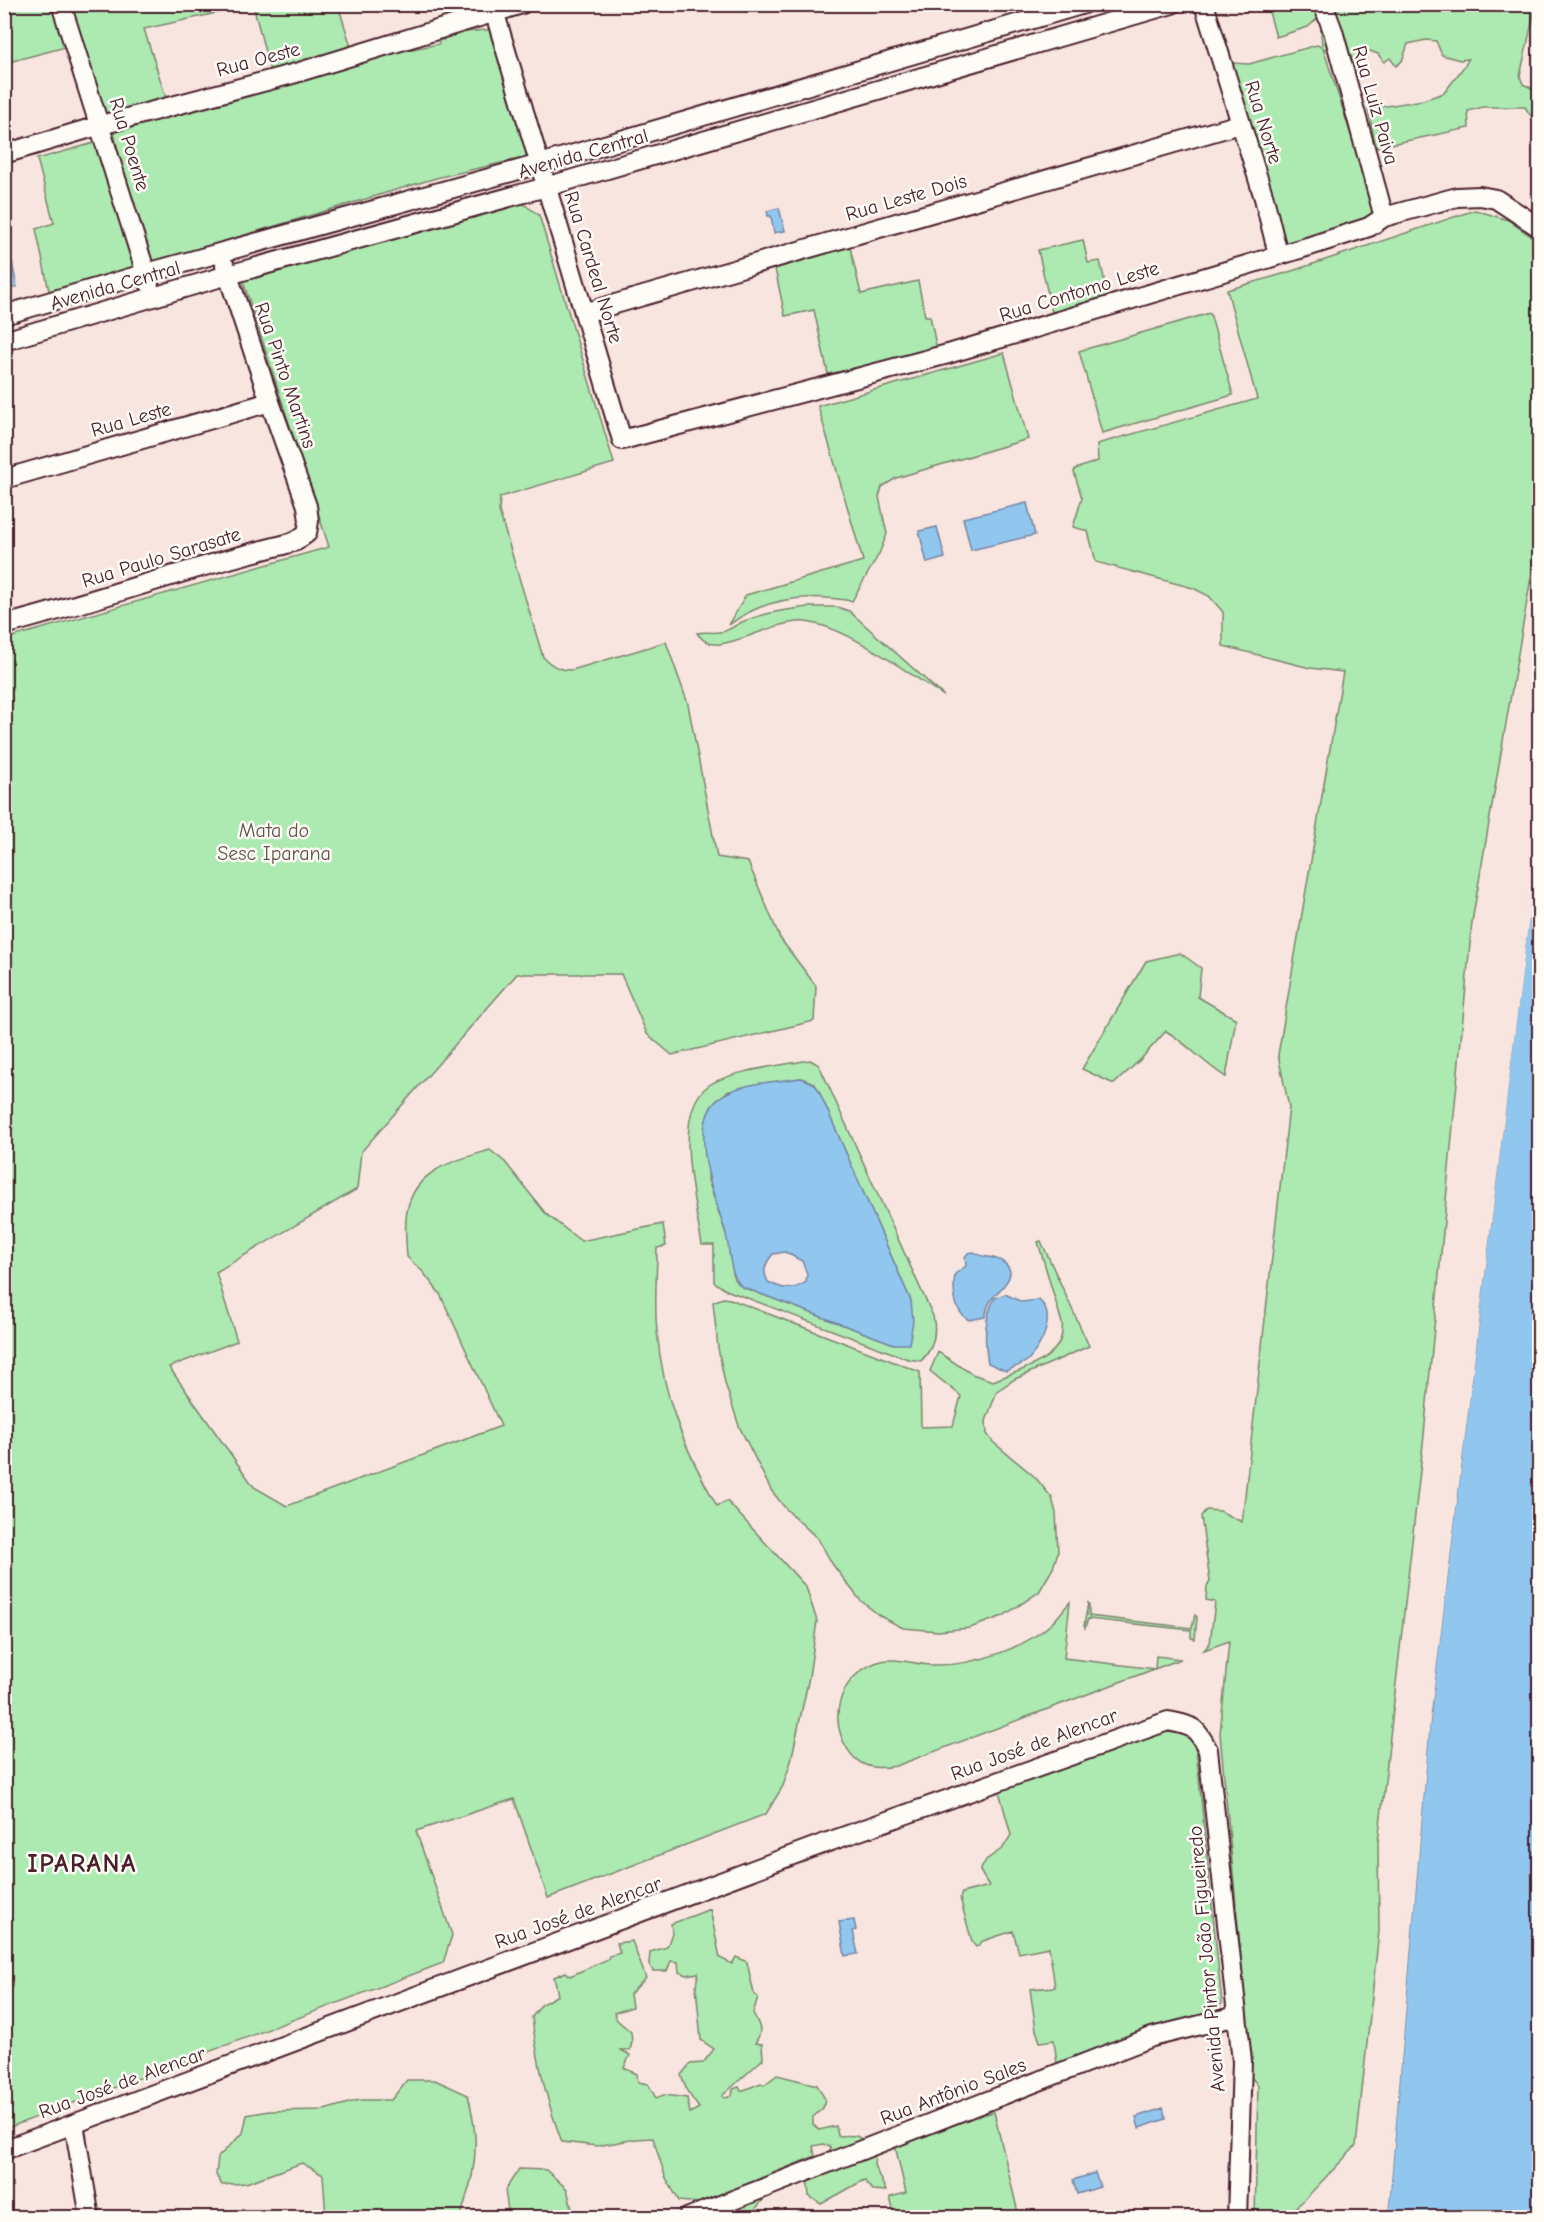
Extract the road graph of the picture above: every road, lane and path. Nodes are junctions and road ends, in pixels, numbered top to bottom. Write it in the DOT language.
graph roads {
  1 [pos="62,4"];
  2 [pos="522,4"];
  3 [pos="1084,4"];
  4 [pos="1172,4"];
  5 [pos="1204,4"];
  6 [pos="1323,4"];
  7 [pos="494,8"];
  8 [pos="1240,124"];
  9 [pos="101,125"];
  10 [pos="4,154"];
  11 [pos="540,164"];
  12 [pos="546,187"];
  13 [pos="1384,217"];
  14 [pos="1539,228"];
  15 [pos="221,253"];
  16 [pos="1278,254"];
  17 [pos="147,273"];
  18 [pos="228,275"];
  19 [pos="153,297"];
  20 [pos="584,313"];
  21 [pos="4,315"];
  22 [pos="4,341"];
  23 [pos="270,402"];
  24 [pos="622,440"];
  25 [pos="4,479"];
  26 [pos="309,512"];
  27 [pos="4,625"];
  28 [pos="1168,1721"];
  29 [pos="1237,2016"];
  30 [pos="74,2124"];
  31 [pos="4,2150"];
  32 [pos="90,2217"];
  33 [pos="687,2217"];
  34 [pos="1237,2217"];
  1 -- 9 [label="street, Rua Poente"];
  2 -- 7 [label="street, Rua Oeste"];
  3 -- 11 [label="street, Avenida Central"];
  4 -- 12 [label="street, Avenida Central"];
  5 -- 8 [label="street, Rua Norte"];
  6 -- 13 [label="street, Rua Luiz Paiva"];
  7 -- 9 [label="street, Rua Oeste"];
  7 -- 11 [label="street, Rua Cardeal Norte"];
  8 -- 16 [label="street, Rua Norte"];
  8 -- 20 [label="street, Rua Leste Dois"];
  9 -- 10 [label="street, Rua Oeste"];
  9 -- 17 [label="street, Rua Poente"];
  11 -- 12 [label="street, Rua Cardeal Norte"];
  11 -- 15 [label="street, Avenida Central"];
  12 -- 18 [label="street, Avenida Central"];
  12 -- 20 [label="street, Rua Cardeal Norte"];
  13 -- 14 [label="street, Rua Contomo Leste"];
  13 -- 16 [label="street, Rua Contomo Leste"];
  15 -- 17 [label="street, Avenida Central"];
  15 -- 18 [label="street, Rua Pinto Martins"];
  16 -- 24 [label="street, Rua Contomo Leste"];
  17 -- 19 [label="street, Rua Poente"];
  17 -- 21 [label="street, Avenida Central"];
  18 -- 19 [label="street, Avenida Central"];
  18 -- 23 [label="street, Rua Pinto Martins"];
  19 -- 22 [label="street, Avenida Central"];
  20 -- 24 [label="street, Rua Cardeal Norte"];
  23 -- 25 [label="street, Rua Leste"];
  23 -- 26 [label="street, Rua Pinto Martins"];
  26 -- 27 [label="street, Rua Paulo Sarasate"];
  28 -- 29 [label="street, Avenida Pintor João Figueiredo"];
  28 -- 30 [label="street, Rua José de Alencar"];
  29 -- 33 [label="street, Rua Antônio Sales"];
  29 -- 34 [label="street, Avenida Pintor João Figueiredo"];
  30 -- 31 [label="street, Rua José de Alencar"];
  30 -- 32 [label="street"];
}
